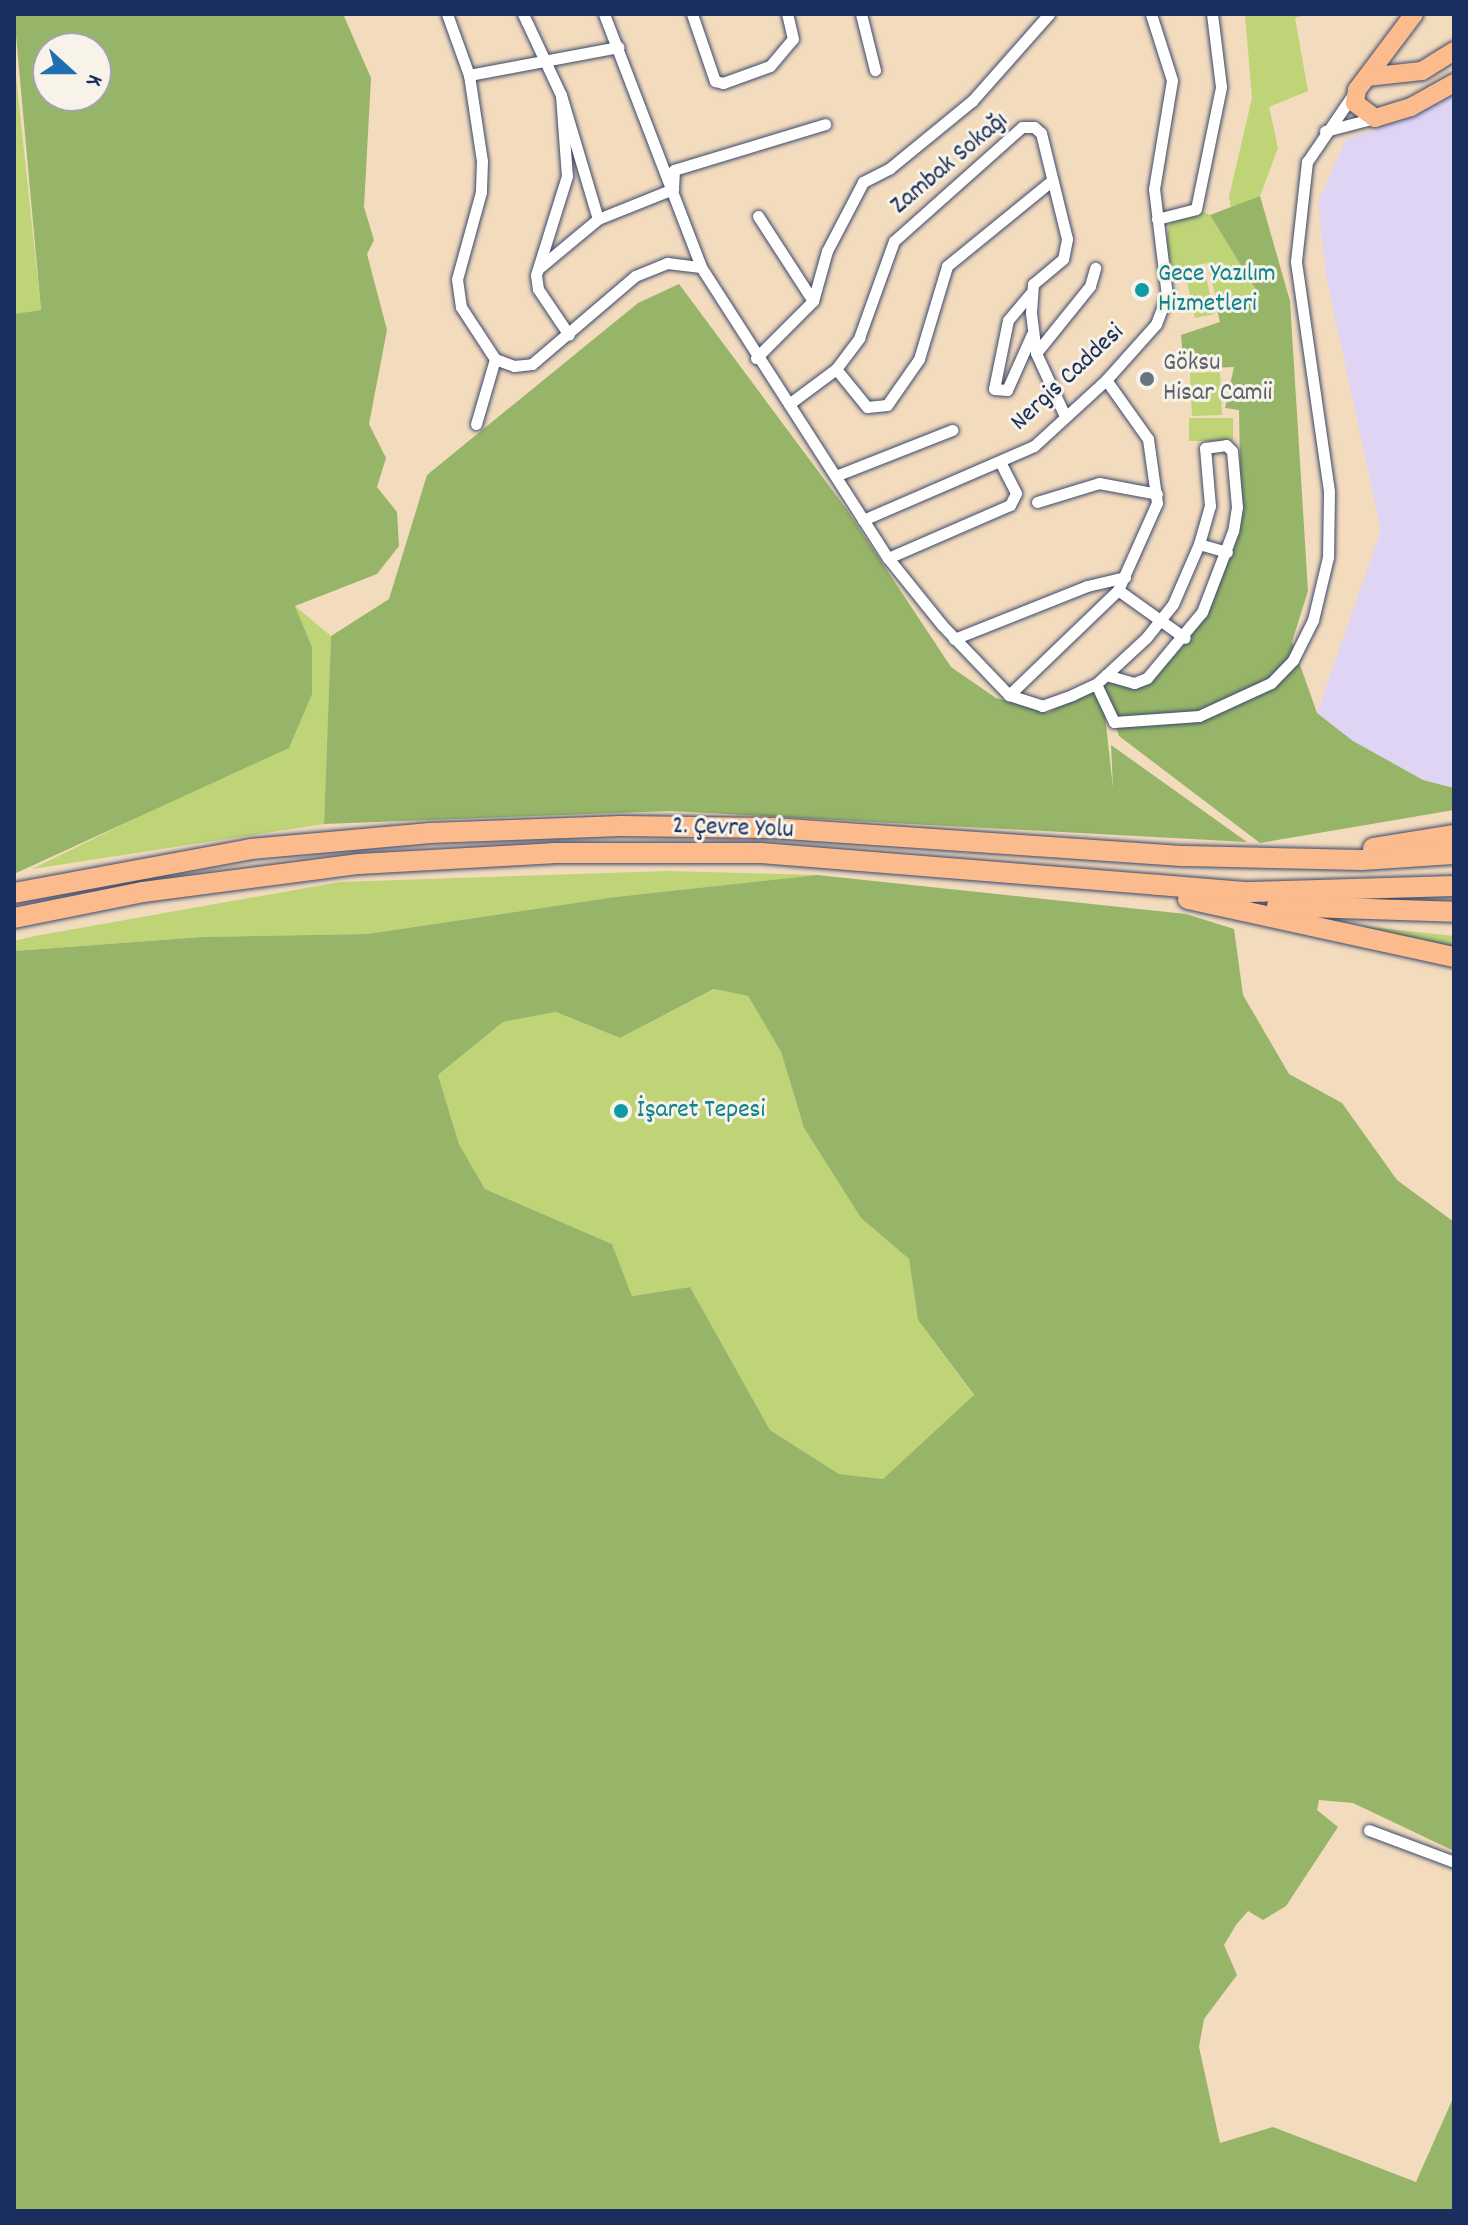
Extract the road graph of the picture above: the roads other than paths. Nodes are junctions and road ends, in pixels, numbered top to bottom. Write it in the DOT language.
graph roads {
  1 [pos="447,14"];
  2 [pos="523,14"];
  3 [pos="604,14"];
  4 [pos="692,14"];
  5 [pos="787,14"];
  6 [pos="861,14"];
  7 [pos="1049,14"];
  8 [pos="1151,14"];
  9 [pos="1212,14"];
  10 [pos="1414,14"];
  11 [pos="618,47"];
  12 [pos="1454,51"];
  13 [pos="547,60"];
  14 [pos="875,70"];
  15 [pos="469,75"];
  16 [pos="1454,75"];
  17 [pos="1362,83"];
  18 [pos="1454,83"];
  19 [pos="561,95"];
  20 [pos="1375,118"];
  21 [pos="825,124"];
  22 [pos="1325,131"];
  23 [pos="1050,182"];
  24 [pos="673,189"];
  25 [pos="758,216"];
  26 [pos="598,219"];
  27 [pos="1157,219"];
  28 [pos="693,249"];
  29 [pos="688,265"];
  30 [pos="701,267"];
  31 [pos="539,268"];
  32 [pos="1095,268"];
  33 [pos="1030,294"];
  34 [pos="813,301"];
  35 [pos="1033,330"];
  36 [pos="569,335"];
  37 [pos="1036,353"];
  38 [pos="756,358"];
  39 [pos="495,359"];
  40 [pos="836,369"];
  41 [pos="1106,380"];
  42 [pos="789,404"];
  43 [pos="1064,414"];
  44 [pos="476,424"];
  45 [pos="952,430"];
  46 [pos="1001,463"];
  47 [pos="838,475"];
  48 [pos="1157,494"];
  49 [pos="1037,502"];
  50 [pos="863,520"];
  51 [pos="1199,544"];
  52 [pos="1227,552"];
  53 [pos="888,558"];
  54 [pos="1125,577"];
  55 [pos="1118,590"];
  56 [pos="1160,621"];
  57 [pos="1185,638"];
  58 [pos="954,639"];
  59 [pos="1106,675"];
  60 [pos="1096,684"];
  61 [pos="1009,695"];
  62 [pos="1449,834"];
  63 [pos="1454,854"];
  64 [pos="1306,859"];
  65 [pos="1132,886"];
  66 [pos="1454,886"];
  67 [pos="14,893"];
  68 [pos="1201,902"];
  69 [pos="1454,912"];
  70 [pos="14,918"];
  71 [pos="1454,957"];
  72 [pos="1369,1830"];
  73 [pos="1454,1862"];
  1 -- 15 [label="street"];
  2 -- 13 [label="street"];
  3 -- 11 [label="street"];
  4 -- 5 [label="street"];
  6 -- 14 [label="street"];
  7 -- 34 [label="street"];
  8 -- 27 [label="street, Nergis Caddesi"];
  9 -- 27 [label="street"];
  10 -- 17 [label="main road"];
  11 -- 13 [label="street"];
  11 -- 24 [label="street"];
  12 -- 17 [label="main road"];
  13 -- 15 [label="street"];
  13 -- 19 [label="street"];
  15 -- 39 [label="street"];
  16 -- 20 [label="main road"];
  17 -- 20 [label="main road"];
  17 -- 22 [label="street"];
  18 -- 20 [label="main road"];
  19 -- 26 [label="street"];
  19 -- 31 [label="street"];
  20 -- 22 [label="street"];
  21 -- 24 [label="street"];
  22 -- 60 [label="street"];
  23 -- 33 [label="street"];
  23 -- 40 [label="street"];
  23 -- 40 [label="street, Zambak Sokağı"];
  24 -- 26 [label="street"];
  24 -- 28 [label="street"];
  25 -- 34 [label="street"];
  26 -- 31 [label="street"];
  27 -- 41 [label="street, Nergis Caddesi"];
  28 -- 29 [label="street"];
  28 -- 30 [label="street"];
  29 -- 30 [label="street"];
  29 -- 36 [label="street"];
  30 -- 38 [label="street"];
  31 -- 36 [label="street"];
  32 -- 37 [label="street"];
  33 -- 35 [label="street"];
  33 -- 35 [label="street"];
  34 -- 38 [label="street"];
  35 -- 37 [label="street"];
  36 -- 39 [label="street"];
  37 -- 43 [label="street"];
  38 -- 42 [label="street"];
  39 -- 44 [label="street"];
  40 -- 42 [label="street, Zambak Sokağı"];
  41 -- 43 [label="street, Nergis Caddesi"];
  41 -- 48 [label="street"];
  42 -- 47 [label="street"];
  43 -- 46 [label="street, Nergis Caddesi"];
  45 -- 47 [label="street"];
  46 -- 50 [label="street, Nergis Caddesi"];
  46 -- 53 [label="street"];
  47 -- 50 [label="street"];
  48 -- 49 [label="street"];
  48 -- 54 [label="street"];
  50 -- 53 [label="street"];
  51 -- 52 [label="street"];
  51 -- 52 [label="street"];
  51 -- 56 [label="street"];
  52 -- 57 [label="street"];
  53 -- 58 [label="street"];
  54 -- 55 [label="street"];
  54 -- 58 [label="street"];
  55 -- 56 [label="street"];
  55 -- 61 [label="street"];
  56 -- 57 [label="street"];
  56 -- 59 [label="street"];
  57 -- 59 [label="street"];
  58 -- 61 [label="street"];
  59 -- 60 [label="street"];
  60 -- 61 [label="street"];
  62 -- 64 [label="highway"];
  63 -- 64 [label="highway, 2. Çevre Yolu"];
  64 -- 67 [label="highway, 2. Çevre Yolu"];
  65 -- 66 [label="highway, 2. Çevre Yolu"];
  65 -- 68 [label="highway"];
  65 -- 70 [label="highway, 2. Çevre Yolu"];
  68 -- 69 [label="highway"];
  68 -- 71 [label="highway"];
  72 -- 73 [label="street"];
}
